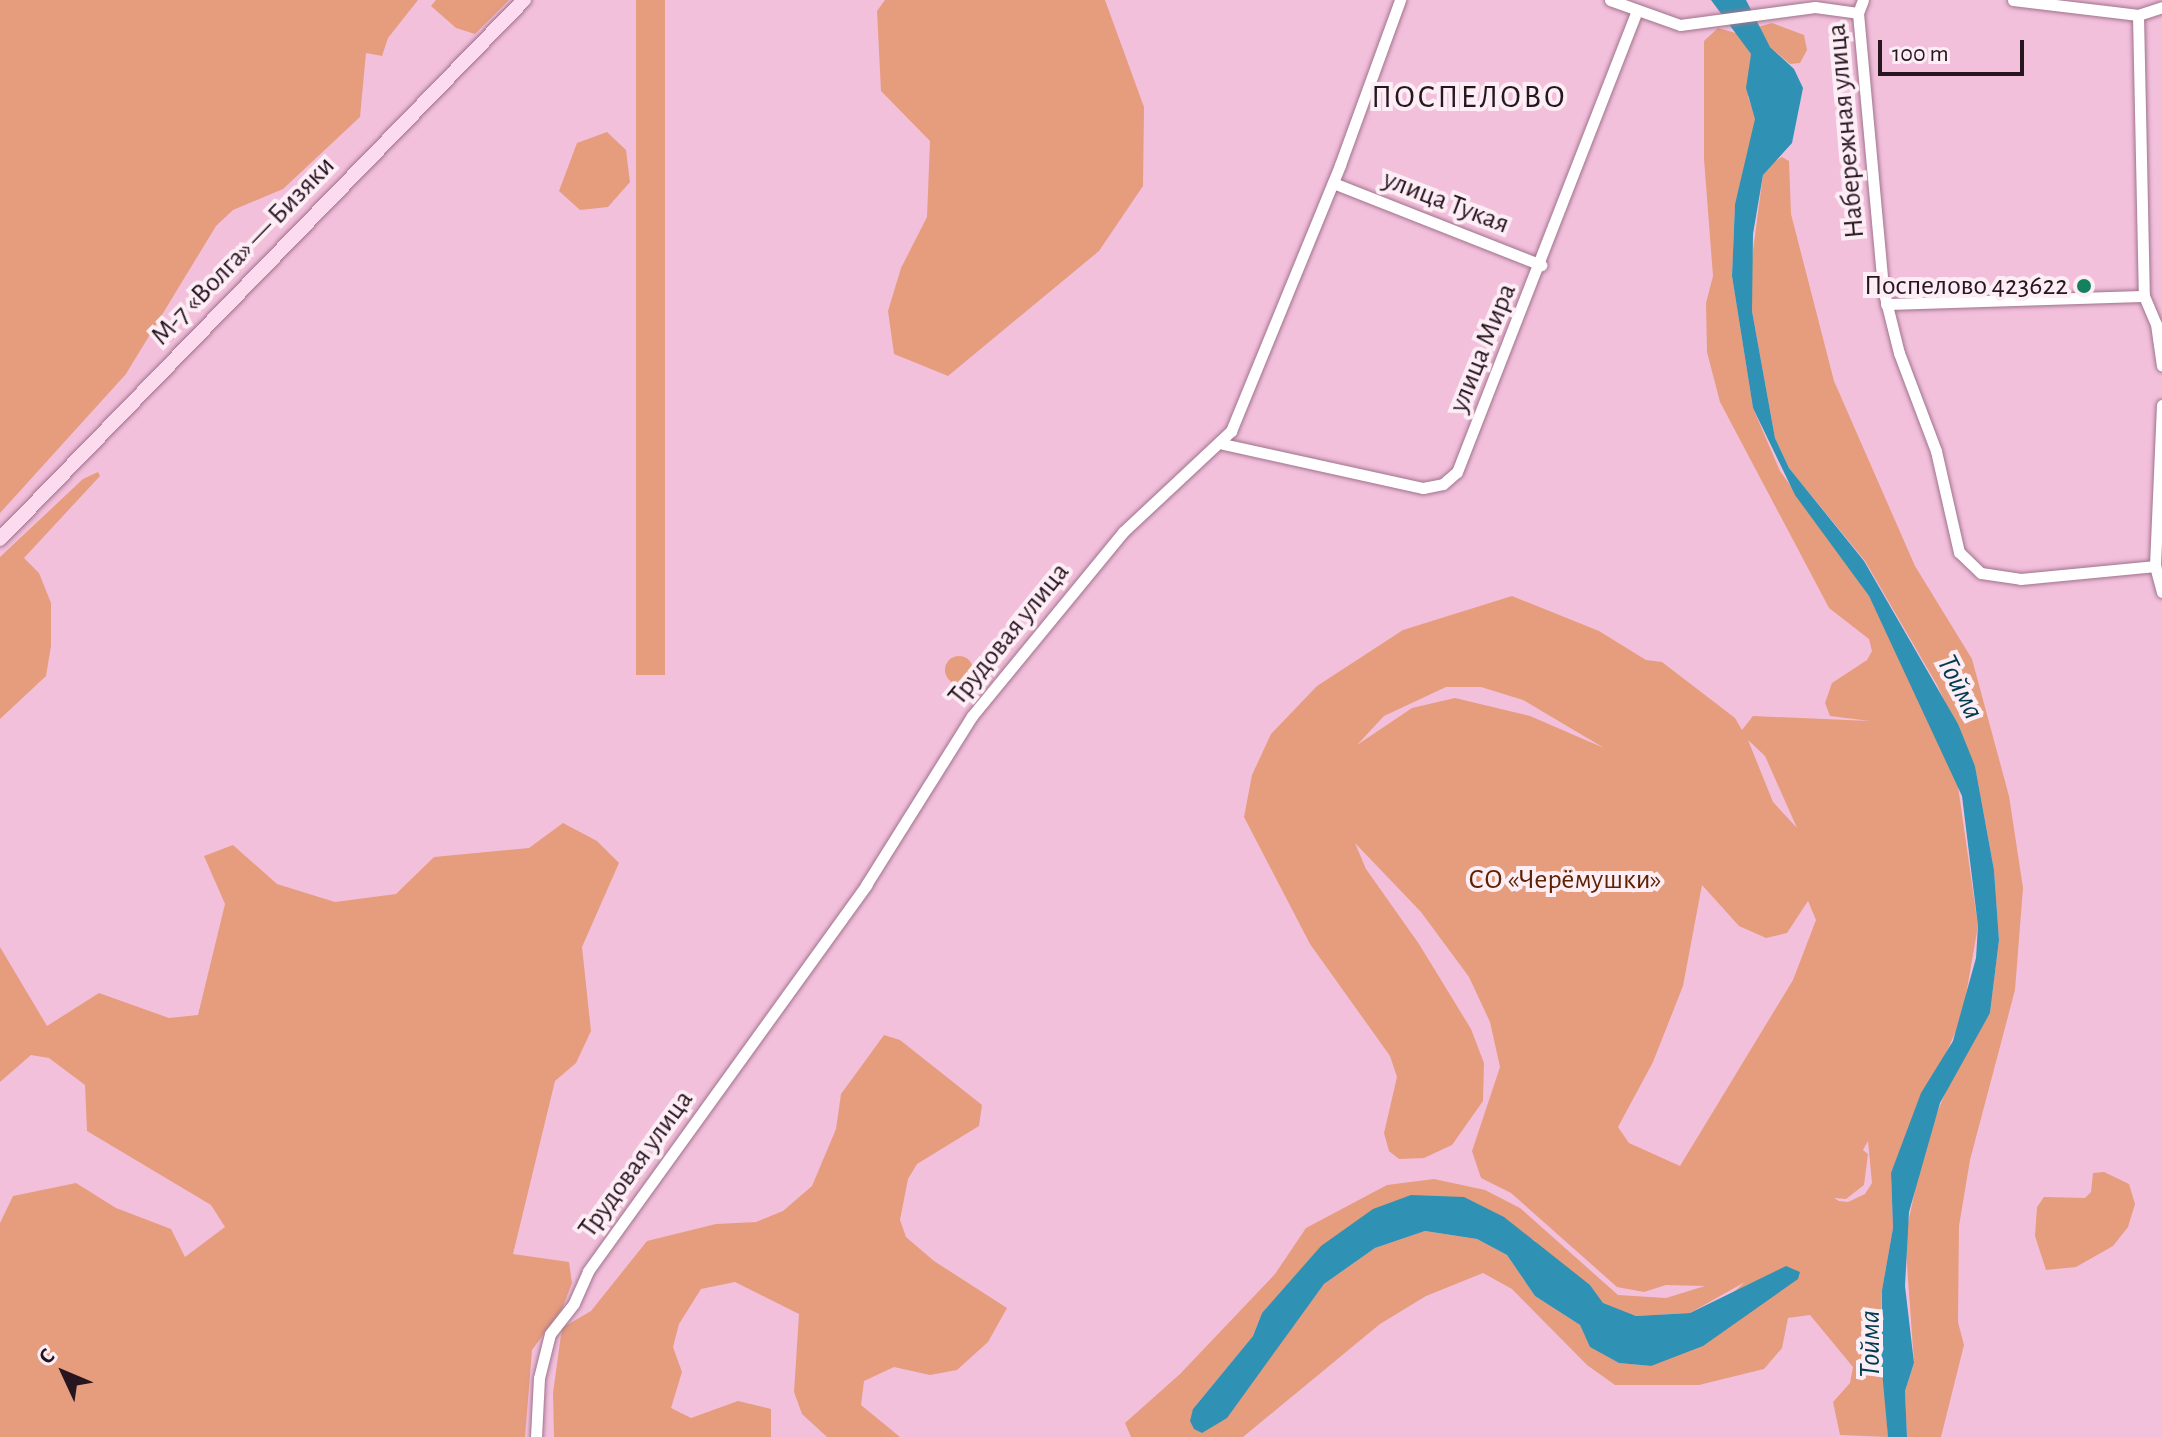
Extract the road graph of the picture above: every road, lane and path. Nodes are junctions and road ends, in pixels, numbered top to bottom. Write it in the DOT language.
graph roads {
  1 [pos="524,0"];
  2 [pos="1400,0"];
  3 [pos="1610,0"];
  4 [pos="1863,0"];
  5 [pos="2013,0"];
  6 [pos="2162,7"];
  7 [pos="1637,11"];
  8 [pos="1858,13"];
  9 [pos="2138,15"];
  10 [pos="1333,183"];
  11 [pos="1541,265"];
  12 [pos="2144,296"];
  13 [pos="1886,304"];
  14 [pos="2162,366"];
  15 [pos="2162,405"];
  16 [pos="1223,444"];
  17 [pos="0,539"];
  18 [pos="2155,566"];
  19 [pos="2162,592"];
  20 [pos="536,1437"];
  1 -- 17 [label="main road, М-7 «Волга» — Бизяки"];
  2 -- 10 [label="street, Трудовая улица"];
  3 -- 7 [label="street"];
  4 -- 8 [label="street, Набережная улица"];
  5 -- 9 [label="street"];
  6 -- 9 [label="street"];
  7 -- 8 [label="street"];
  7 -- 11 [label="street, улица Мира"];
  8 -- 13 [label="street, Набережная улица"];
  9 -- 12 [label="street"];
  10 -- 11 [label="street, улица Тукая"];
  10 -- 16 [label="street, Трудовая улица"];
  11 -- 16 [label="street, улица Мира"];
  12 -- 13 [label="street"];
  12 -- 14 [label="street"];
  13 -- 18 [label="street, Набережная улица"];
  15 -- 18 [label="street"];
  16 -- 20 [label="street, Трудовая улица"];
  18 -- 19 [label="street"];
}
